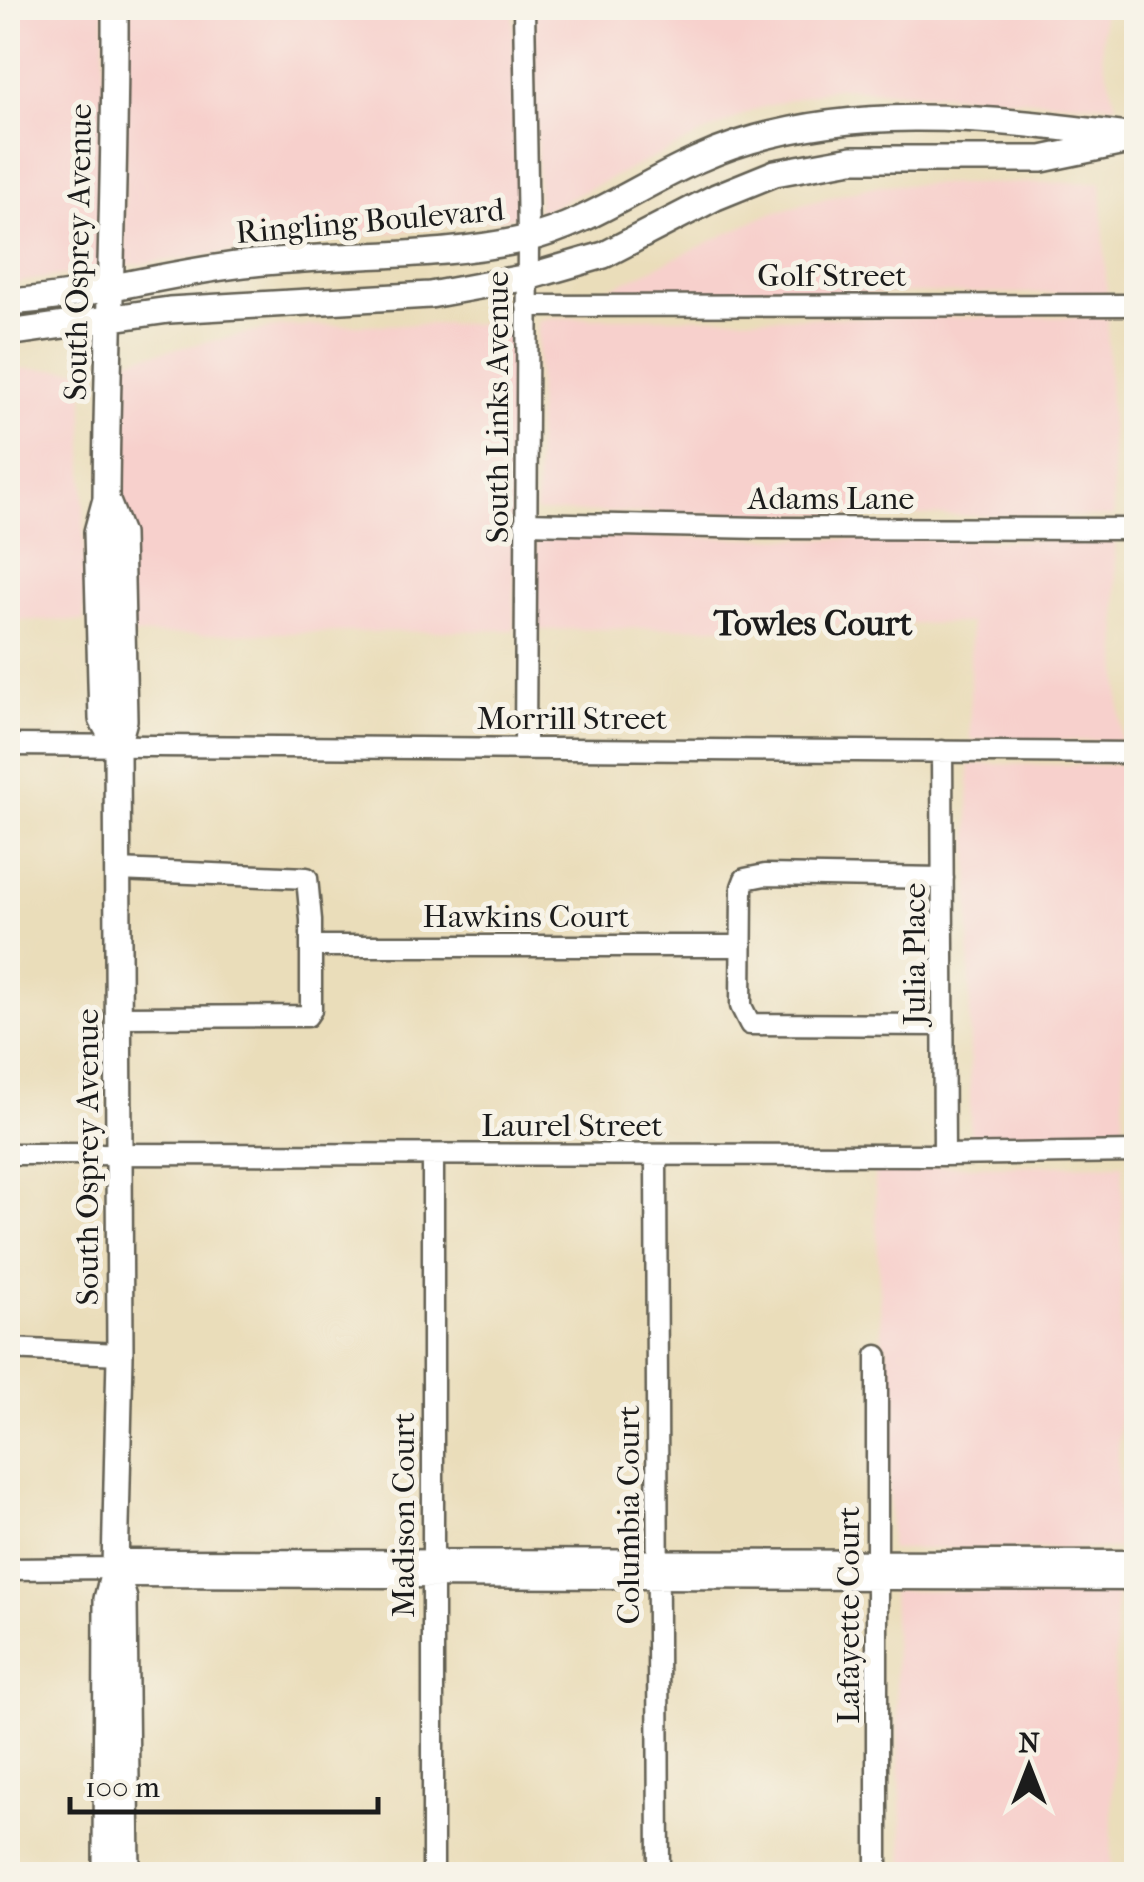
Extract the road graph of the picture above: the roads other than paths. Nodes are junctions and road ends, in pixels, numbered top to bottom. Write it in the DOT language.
graph roads {
  1 [pos="115,8"];
  2 [pos="524,8"];
  3 [pos="1136,138"];
  4 [pos="528,238"];
  5 [pos="528,277"];
  6 [pos="109,287"];
  7 [pos="8,302"];
  8 [pos="1136,305"];
  9 [pos="527,306"];
  10 [pos="108,319"];
  11 [pos="8,333"];
  12 [pos="526,524"];
  13 [pos="1136,529"];
  14 [pos="8,745"];
  15 [pos="117,746"];
  16 [pos="524,747"];
  17 [pos="942,751"];
  18 [pos="1136,753"];
  19 [pos="118,870"];
  20 [pos="943,878"];
  21 [pos="312,946"];
  22 [pos="741,946"];
  23 [pos="120,1017"];
  24 [pos="944,1025"];
  25 [pos="1136,1152"];
  26 [pos="8,1154"];
  27 [pos="119,1154"];
  28 [pos="434,1155"];
  29 [pos="656,1155"];
  30 [pos="944,1156"];
  31 [pos="8,1349"];
  32 [pos="120,1354"];
  33 [pos="877,1356"];
  34 [pos="1136,1560"];
  35 [pos="115,1568"];
  36 [pos="8,1569"];
  37 [pos="434,1569"];
  38 [pos="658,1569"];
  39 [pos="879,1570"];
  40 [pos="1136,1580"];
  41 [pos="106,1874"];
  42 [pos="128,1874"];
  43 [pos="433,1874"];
  44 [pos="659,1874"];
  45 [pos="878,1874"];
  1 -- 6 [label="street, South Osprey Avenue"];
  2 -- 4 [label="street, South Links Avenue"];
  3 -- 4 [label="street, Ringling Boulevard"];
  3 -- 5 [label="street, Ringling Boulevard"];
  4 -- 5 [label="street, South Links Avenue"];
  4 -- 6 [label="street, Ringling Boulevard"];
  5 -- 9 [label="street, South Links Avenue"];
  5 -- 10 [label="street, Ringling Boulevard"];
  6 -- 7 [label="street, Ringling Boulevard"];
  6 -- 10 [label="street, South Osprey Avenue"];
  8 -- 9 [label="street, Golf Street"];
  9 -- 12 [label="street, South Links Avenue"];
  10 -- 11 [label="street, Ringling Boulevard"];
  10 -- 15 [label="street, South Osprey Avenue"];
  12 -- 13 [label="street, Adams Lane"];
  12 -- 16 [label="street, South Links Avenue"];
  14 -- 15 [label="street, Morrill Street"];
  15 -- 16 [label="street, Morrill Street"];
  15 -- 19 [label="street, South Osprey Avenue"];
  16 -- 17 [label="street, Morrill Street"];
  17 -- 18 [label="street, Morrill Street"];
  17 -- 20 [label="street, Julia Place"];
  19 -- 21 [label="street"];
  19 -- 23 [label="street, South Osprey Avenue"];
  20 -- 22 [label="street"];
  20 -- 24 [label="street, Julia Place"];
  21 -- 22 [label="street, Hawkins Court"];
  21 -- 23 [label="street"];
  22 -- 24 [label="street"];
  23 -- 27 [label="street, South Osprey Avenue"];
  24 -- 30 [label="street, Julia Place"];
  25 -- 30 [label="street, Laurel Street"];
  26 -- 27 [label="street, Laurel Street"];
  27 -- 28 [label="street, Laurel Street"];
  27 -- 32 [label="street, South Osprey Avenue"];
  28 -- 29 [label="street, Laurel Street"];
  28 -- 37 [label="street, Madison Court"];
  29 -- 30 [label="street, Laurel Street"];
  29 -- 38 [label="street, Columbia Court"];
  31 -- 32 [label="street"];
  32 -- 35 [label="street, South Osprey Avenue"];
  33 -- 39 [label="street, Lafayette Court"];
  34 -- 39 [label="street"];
  35 -- 36 [label="street"];
  35 -- 37 [label="street"];
  35 -- 41 [label="street, South Osprey Avenue"];
  35 -- 42 [label="street, South Osprey Avenue"];
  37 -- 38 [label="street"];
  37 -- 43 [label="street, Madison Court"];
  38 -- 39 [label="street"];
  38 -- 44 [label="street, Columbia Court"];
  39 -- 40 [label="street"];
  39 -- 45 [label="street, Lafayette Court"];
}
